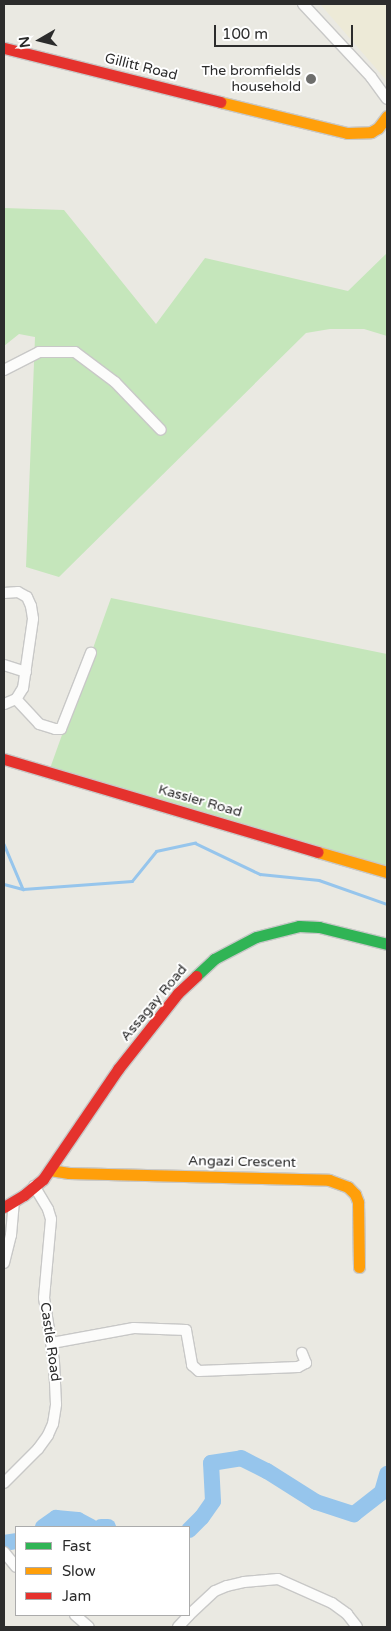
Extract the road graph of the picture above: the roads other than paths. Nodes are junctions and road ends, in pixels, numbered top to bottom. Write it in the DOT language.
graph roads {
  1 [pos="303,4"];
  2 [pos="4,48"];
  3 [pos="387,99"];
  4 [pos="386,118"];
  5 [pos="7,367"];
  6 [pos="161,430"];
  7 [pos="4,594"];
  8 [pos="91,653"];
  9 [pos="4,665"];
  10 [pos="26,672"];
  11 [pos="16,699"];
  12 [pos="4,704"];
  13 [pos="4,759"];
  14 [pos="387,872"];
  15 [pos="387,944"];
  16 [pos="50,1170"];
  17 [pos="34,1186"];
  18 [pos="9,1204"];
  19 [pos="4,1263"];
  20 [pos="359,1267"];
  21 [pos="52,1343"];
  22 [pos="302,1353"];
  23 [pos="4,1483"];
  24 [pos="4,1552"];
  25 [pos="15,1566"];
  26 [pos="190,1614"];
  27 [pos="76,1616"];
  28 [pos="188,1616"];
  29 [pos="89,1627"];
  30 [pos="178,1627"];
  31 [pos="356,1627"];
  1 -- 3 [label="street"];
  2 -- 4 [label="street, Gillitt Road"];
  5 -- 6 [label="street"];
  7 -- 10 [label="street"];
  8 -- 11 [label="street"];
  9 -- 10 [label="street"];
  10 -- 11 [label="street"];
  11 -- 12 [label="street"];
  13 -- 14 [label="street, Kassier Road"];
  15 -- 16 [label="street, Assagay Road"];
  16 -- 17 [label="street, Assagay Road"];
  16 -- 20 [label="street, Angazi Crescent"];
  17 -- 18 [label="street, Assagay Road"];
  17 -- 21 [label="street, Castle Road"];
  18 -- 19 [label="street"];
  21 -- 22 [label="street"];
  21 -- 23 [label="street, Castle Road"];
  24 -- 25 [label="street"];
  26 -- 31 [label="street"];
  27 -- 29 [label="street"];
  28 -- 30 [label="street"];
}
